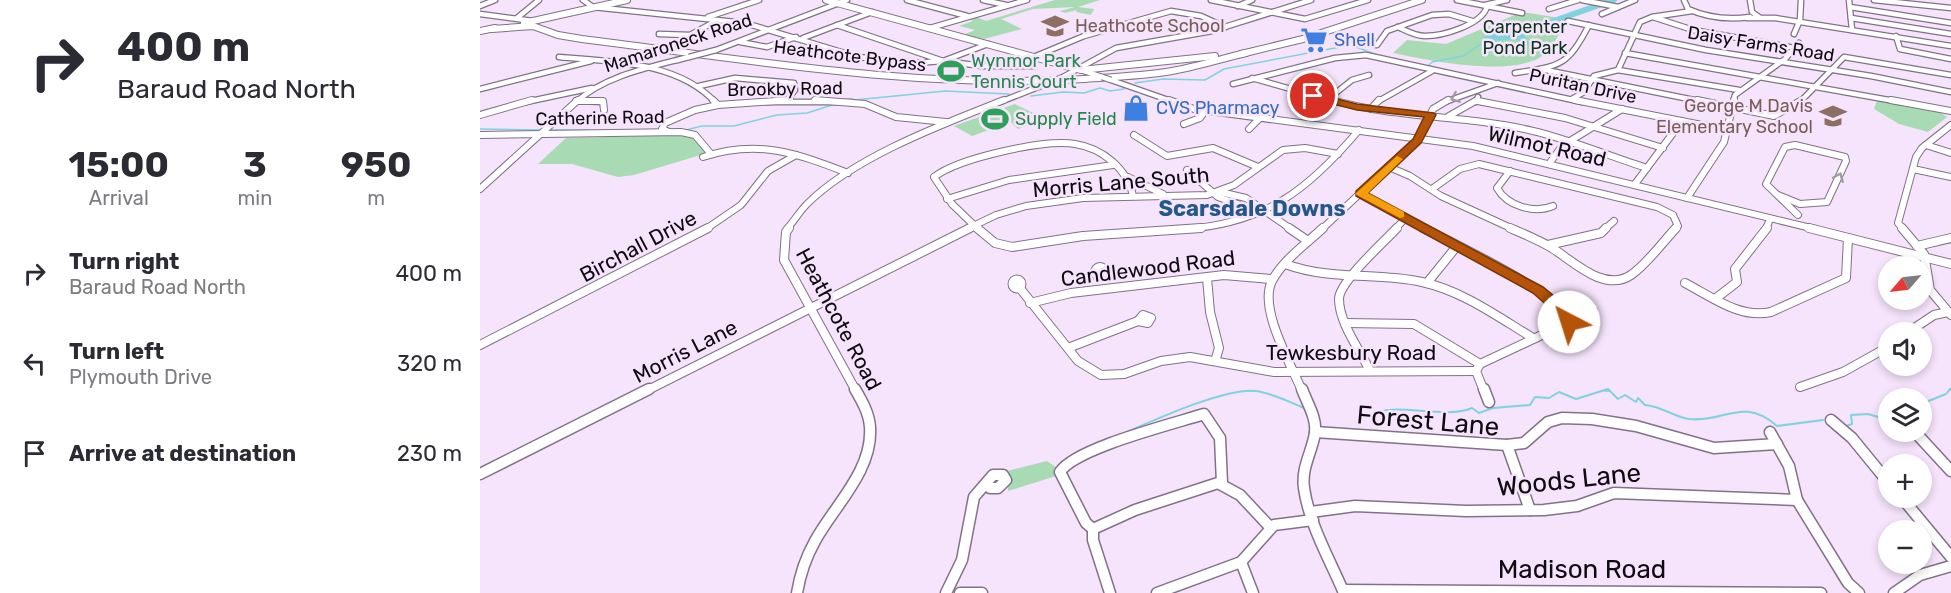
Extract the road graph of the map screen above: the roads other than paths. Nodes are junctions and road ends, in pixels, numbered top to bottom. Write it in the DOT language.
graph roads {
  1 [pos="495,0"];
  2 [pos="539,0"];
  3 [pos="582,0"];
  4 [pos="627,0"];
  5 [pos="759,0"];
  6 [pos="826,0"];
  7 [pos="848,0"];
  8 [pos="907,0"];
  9 [pos="983,0"];
  10 [pos="1027,0"];
  11 [pos="1211,0"];
  12 [pos="1252,0"];
  13 [pos="1311,0"];
  14 [pos="1368,0"];
  15 [pos="1422,0"];
  16 [pos="1457,0"];
  17 [pos="1507,0"];
  18 [pos="1580,0"];
  19 [pos="1635,0"];
  20 [pos="1684,0"];
  21 [pos="1750,0"];
  22 [pos="1801,0"];
  23 [pos="1850,0"];
  24 [pos="1874,0"];
  25 [pos="837,3"];
  26 [pos="1007,5"];
  27 [pos="480,6"];
  28 [pos="1238,6"];
  29 [pos="1484,6"];
  30 [pos="593,7"];
  31 [pos="1618,7"];
  32 [pos="1850,7"];
  33 [pos="1549,9"];
  34 [pos="1950,9"];
  35 [pos="1692,11"];
  36 [pos="872,12"];
  37 [pos="1271,13"];
  38 [pos="1522,13"];
  39 [pos="480,14"];
  40 [pos="1602,14"];
  41 [pos="968,16"];
  42 [pos="1652,17"];
  43 [pos="1758,17"];
  44 [pos="518,18"];
  45 [pos="703,18"];
  46 [pos="1851,18"];
  47 [pos="720,20"];
  48 [pos="533,21"];
  49 [pos="1472,21"];
  50 [pos="1568,21"];
  51 [pos="1799,21"];
  52 [pos="1950,22"];
  53 [pos="837,25"];
  54 [pos="1589,25"];
  55 [pos="1225,27"];
  56 [pos="1398,27"];
  57 [pos="770,28"];
  58 [pos="930,28"];
  59 [pos="492,29"];
  60 [pos="545,30"];
  61 [pos="1852,30"];
  62 [pos="480,31"];
  63 [pos="1939,32"];
  64 [pos="659,34"];
  65 [pos="1633,34"];
  66 [pos="1794,34"];
  67 [pos="1951,34"];
  68 [pos="1896,36"];
  69 [pos="796,37"];
  70 [pos="802,39"];
  71 [pos="739,42"];
  72 [pos="1352,42"];
  73 [pos="988,44"];
  74 [pos="1942,44"];
  75 [pos="1951,46"];
  76 [pos="1263,49"];
  77 [pos="1625,52"];
  78 [pos="1246,53"];
  79 [pos="1036,56"];
  80 [pos="559,57"];
  81 [pos="1182,59"];
  82 [pos="1951,59"];
  83 [pos="592,60"];
  84 [pos="1047,60"];
  85 [pos="943,62"];
  86 [pos="1093,62"];
  87 [pos="1782,62"];
  88 [pos="1197,65"];
  89 [pos="1100,67"];
  90 [pos="644,68"];
  91 [pos="1541,69"];
  92 [pos="1080,70"];
  93 [pos="1431,70"];
  94 [pos="1618,70"];
  95 [pos="1835,70"];
  96 [pos="1515,73"];
  97 [pos="1153,74"];
  98 [pos="1369,75"];
  99 [pos="1951,75"];
  100 [pos="1760,77"];
  101 [pos="1252,78"];
  102 [pos="1590,81"];
  103 [pos="1498,83"];
  104 [pos="1233,84"];
  105 [pos="699,86"];
  106 [pos="1818,86"];
  107 [pos="594,88"];
  108 [pos="480,89"];
  109 [pos="1484,89"];
  110 [pos="1740,90"];
  111 [pos="1951,92"];
  112 [pos="1572,99"];
  113 [pos="1327,100"];
  114 [pos="576,101"];
  115 [pos="786,101"];
  116 [pos="1478,101"];
  117 [pos="718,105"];
  118 [pos="1731,108"];
  119 [pos="1371,109"];
  120 [pos="1622,109"];
  121 [pos="604,110"];
  122 [pos="1205,111"];
  123 [pos="1951,111"];
  124 [pos="480,115"];
  125 [pos="1431,115"];
  126 [pos="1449,116"];
  127 [pos="1260,118"];
  128 [pos="1682,121"];
  129 [pos="948,122"];
  130 [pos="665,123"];
  131 [pos="1184,124"];
  132 [pos="1951,125"];
  133 [pos="1596,127"];
  134 [pos="1249,129"];
  135 [pos="1359,130"];
  136 [pos="1727,130"];
  137 [pos="1948,131"];
  138 [pos="634,132"];
  139 [pos="670,132"];
  140 [pos="542,134"];
  141 [pos="480,135"];
  142 [pos="1134,135"];
  143 [pos="1419,138"];
  144 [pos="1570,142"];
  145 [pos="1926,145"];
  146 [pos="1663,148"];
  147 [pos="1951,153"];
  148 [pos="711,154"];
  149 [pos="796,154"];
  150 [pos="1338,154"];
  151 [pos="703,157"];
  152 [pos="1549,164"];
  153 [pos="1113,165"];
  154 [pos="1258,167"];
  155 [pos="1389,167"];
  156 [pos="1568,168"];
  157 [pos="1647,168"];
  158 [pos="1913,169"];
  159 [pos="1188,170"];
  160 [pos="1510,171"];
  161 [pos="848,173"];
  162 [pos="1124,175"];
  163 [pos="1951,177"];
  164 [pos="1561,183"];
  165 [pos="1635,184"];
  166 [pos="482,186"];
  167 [pos="1432,189"];
  168 [pos="1216,192"];
  169 [pos="1360,194"];
  170 [pos="1778,195"];
  171 [pos="1133,196"];
  172 [pos="1172,196"];
  173 [pos="1688,198"];
  174 [pos="947,199"];
  175 [pos="1809,204"];
  176 [pos="1553,206"];
  177 [pos="1264,213"];
  178 [pos="1798,215"];
  179 [pos="1406,218"];
  180 [pos="1770,219"];
  181 [pos="1614,221"];
  182 [pos="974,226"];
  183 [pos="1797,226"];
  184 [pos="1848,238"];
  185 [pos="1951,238"];
  186 [pos="1308,241"];
  187 [pos="1548,245"];
  188 [pos="1457,246"];
  189 [pos="1917,246"];
  190 [pos="1918,256"];
  191 [pos="1924,256"];
  192 [pos="1932,259"];
  193 [pos="906,260"];
  194 [pos="1285,264"];
  195 [pos="1951,264"];
  196 [pos="1101,275"];
  197 [pos="1207,278"];
  198 [pos="1272,279"];
  199 [pos="1350,279"];
  200 [pos="1685,283"];
  201 [pos="1427,284"];
  202 [pos="1019,287"];
  203 [pos="1102,290"];
  204 [pos="1932,292"];
  205 [pos="1715,299"];
  206 [pos="1030,303"];
  207 [pos="811,308"];
  208 [pos="1593,311"];
  209 [pos="1950,314"];
  210 [pos="1138,321"];
  211 [pos="1569,322"];
  212 [pos="1924,322"];
  213 [pos="1345,323"];
  214 [pos="1533,338"];
  215 [pos="480,345"];
  216 [pos="1068,348"];
  217 [pos="1878,353"];
  218 [pos="1216,358"];
  219 [pos="1478,367"];
  220 [pos="1370,371"];
  221 [pos="1294,372"];
  222 [pos="1800,387"];
  223 [pos="1489,402"];
  224 [pos="1831,420"];
  225 [pos="1315,432"];
  226 [pos="1770,432"];
  227 [pos="1924,442"];
  228 [pos="1777,444"];
  229 [pos="1507,445"];
  230 [pos="1878,470"];
  231 [pos="1951,471"];
  232 [pos="480,474"];
  233 [pos="1222,483"];
  234 [pos="987,484"];
  235 [pos="1797,500"];
  236 [pos="1910,508"];
  237 [pos="1530,510"];
  238 [pos="1312,516"];
  239 [pos="1270,527"];
  240 [pos="1093,529"];
  241 [pos="1951,556"];
  242 [pos="1241,562"];
  243 [pos="1951,566"];
  244 [pos="1343,591"];
  245 [pos="1584,592"];
  246 [pos="797,593"];
  247 [pos="945,593"];
  248 [pos="960,593"];
  249 [pos="982,593"];
  250 [pos="1110,593"];
  251 [pos="1157,593"];
  252 [pos="1253,593"];
  253 [pos="1821,593"];
  254 [pos="1859,593"];
  255 [pos="1896,593"];
  1 -- 27 [label="street"];
  2 -- 44 [label="street"];
  3 -- 30 [label="street"];
  4 -- 30 [label="main road"];
  5 -- 45 [label="street"];
  6 -- 25 [label="main road"];
  7 -- 25 [label="street, Mamaroneck Road"];
  8 -- 41 [label="street"];
  9 -- 26 [label="street"];
  10 -- 26 [label="street"];
  11 -- 28 [label="street"];
  12 -- 28 [label="street"];
  13 -- 37 [label="street, Heathcote Road"];
  14 -- 37 [label="street"];
  15 -- 76 [label="main road"];
  16 -- 29 [label="street"];
  17 -- 29 [label="street"];
  18 -- 31 [label="street"];
  18 -- 33 [label="street"];
  19 -- 31 [label="street"];
  20 -- 35 [label="street"];
  21 -- 43 [label="street"];
  22 -- 51 [label="street"];
  23 -- 32 [label="street"];
  24 -- 34 [label="street"];
  25 -- 36 [label="main road"];
  25 -- 57 [label="street, Mamaroneck Road"];
  26 -- 41 [label="street"];
  28 -- 37 [label="street"];
  29 -- 38 [label="street"];
  29 -- 49 [label="street"];
  30 -- 45 [label="street"];
  30 -- 48 [label="main road"];
  31 -- 40 [label="street"];
  32 -- 46 [label="street"];
  32 -- 52 [label="street"];
  35 -- 42 [label="street"];
  35 -- 43 [label="street"];
  36 -- 53 [label="street"];
  36 -- 58 [label="main road"];
  37 -- 55 [label="street, Heathcote Road"];
  39 -- 44 [label="street"];
  41 -- 58 [label="street"];
  42 -- 65 [label="street"];
  42 -- 87 [label="street"];
  43 -- 51 [label="street"];
  44 -- 48 [label="street"];
  45 -- 47 [label="street"];
  46 -- 61 [label="street"];
  46 -- 63 [label="street"];
  47 -- 57 [label="street"];
  47 -- 64 [label="street"];
  48 -- 59 [label="main road"];
  48 -- 60 [label="main road"];
  49 -- 56 [label="street"];
  49 -- 56 [label="street"];
  50 -- 54 [label="street, Daisy Farms Road"];
  51 -- 61 [label="street"];
  51 -- 66 [label="street"];
  52 -- 63 [label="street"];
  53 -- 70 [label="street"];
  53 -- 85 [label="street"];
  54 -- 65 [label="street, Daisy Farms Road"];
  54 -- 91 [label="street"];
  55 -- 79 [label="street"];
  55 -- 86 [label="street, Heathcote Road"];
  56 -- 72 [label="street"];
  57 -- 69 [label="street"];
  57 -- 71 [label="street, Mamaroneck Road"];
  58 -- 73 [label="main road"];
  59 -- 60 [label="main road"];
  59 -- 62 [label="main road"];
  60 -- 97 [label="main road, Heathcote Bypass"];
  61 -- 68 [label="street"];
  63 -- 67 [label="street"];
  63 -- 74 [label="street"];
  65 -- 77 [label="street"];
  65 -- 87 [label="street, Daisy Farms Road"];
  68 -- 74 [label="street"];
  68 -- 82 [label="street"];
  69 -- 70 [label="street"];
  69 -- 71 [label="street"];
  70 -- 85 [label="street"];
  71 -- 90 [label="street, Mamaroneck Road, bridge"];
  73 -- 79 [label="main road"];
  73 -- 85 [label="street"];
  74 -- 75 [label="street"];
  76 -- 78 [label="main road"];
  76 -- 81 [label="main road"];
  77 -- 94 [label="street"];
  77 -- 100 [label="street"];
  78 -- 81 [label="main road"];
  78 -- 88 [label="main road, Heathcote Bypass"];
  79 -- 84 [label="main road"];
  80 -- 83 [label="street, Brookby Road"];
  81 -- 88 [label="main road"];
  81 -- 89 [label="main road"];
  81 -- 97 [label="main road, Heathcote Bypass"];
  83 -- 90 [label="street, Brookby Road"];
  83 -- 108 [label="street"];
  84 -- 85 [label="street"];
  84 -- 92 [label="main road"];
  86 -- 89 [label="main road"];
  86 -- 92 [label="street, Heathcote Road"];
  87 -- 95 [label="street, Daisy Farms Road"];
  87 -- 100 [label="street"];
  88 -- 97 [label="main road, Heathcote Bypass"];
  89 -- 92 [label="main road"];
  90 -- 105 [label="street, Brookby Road"];
  90 -- 107 [label="street, Mamaroneck Road"];
  91 -- 96 [label="street"];
  91 -- 102 [label="street"];
  92 -- 122 [label="street, Wilmot Road, bridge"];
  92 -- 129 [label="street, Heathcote Road, bridge"];
  93 -- 101 [label="street, Puritan Drive"];
  93 -- 103 [label="street, Puritan Drive"];
  93 -- 119 [label="street"];
  94 -- 102 [label="street"];
  94 -- 110 [label="street"];
  95 -- 99 [label="street"];
  95 -- 106 [label="street"];
  95 -- 111 [label="street, Daisy Farms Road"];
  98 -- 113 [label="street"];
  100 -- 106 [label="street"];
  100 -- 110 [label="street"];
  101 -- 104 [label="street, Puritan Drive"];
  101 -- 113 [label="street"];
  102 -- 112 [label="street"];
  102 -- 118 [label="street"];
  103 -- 109 [label="street"];
  103 -- 112 [label="street, Puritan Drive"];
  105 -- 115 [label="street"];
  105 -- 117 [label="street, Brookby Road"];
  106 -- 118 [label="street"];
  106 -- 123 [label="street"];
  107 -- 114 [label="street, Mamaroneck Road"];
  107 -- 124 [label="street"];
  109 -- 116 [label="street"];
  109 -- 125 [label="street, one-way"];
  110 -- 118 [label="street"];
  112 -- 120 [label="street, Puritan Drive"];
  113 -- 119 [label="street"];
  114 -- 121 [label="street"];
  114 -- 140 [label="street, Mamaroneck Road"];
  115 -- 117 [label="street, Brookby Road"];
  115 -- 129 [label="street, Brookby Road"];
  116 -- 126 [label="street"];
  116 -- 133 [label="street"];
  117 -- 130 [label="street"];
  118 -- 136 [label="street"];
  119 -- 125 [label="street"];
  120 -- 128 [label="street, Puritan Drive"];
  120 -- 133 [label="street"];
  122 -- 127 [label="street, Wilmot Road"];
  122 -- 131 [label="street"];
  125 -- 126 [label="street"];
  125 -- 143 [label="street"];
  126 -- 144 [label="street"];
  127 -- 134 [label="street"];
  127 -- 135 [label="street, Wilmot Road"];
  128 -- 136 [label="street, Puritan Drive"];
  128 -- 146 [label="street"];
  129 -- 161 [label="street, Heathcote Road"];
  130 -- 138 [label="street"];
  130 -- 139 [label="street"];
  132 -- 137 [label="street"];
  133 -- 144 [label="street"];
  133 -- 146 [label="street"];
  135 -- 143 [label="street, Wilmot Road"];
  135 -- 150 [label="street"];
  136 -- 173 [label="street"];
  137 -- 145 [label="street"];
  138 -- 139 [label="street, Catherine Road"];
  138 -- 140 [label="street, Catherine Road"];
  139 -- 148 [label="street, Catherine Road"];
  140 -- 141 [label="street, Catherine Road"];
  140 -- 166 [label="street, Mamaroneck Road"];
  142 -- 154 [label="street"];
  143 -- 152 [label="street, Wilmot Road"];
  143 -- 155 [label="street"];
  144 -- 152 [label="street"];
  144 -- 157 [label="street"];
  145 -- 147 [label="street"];
  145 -- 158 [label="street"];
  146 -- 157 [label="street"];
  148 -- 149 [label="street"];
  148 -- 151 [label="street"];
  149 -- 161 [label="street"];
  149 -- 215 [label="street, Birchall Drive"];
  150 -- 154 [label="street, Morris Lane South"];
  150 -- 177 [label="street"];
  152 -- 156 [label="street, Wilmot Road"];
  153 -- 162 [label="street"];
  153 -- 174 [label="street"];
  153 -- 174 [label="street"];
  154 -- 168 [label="street, Morris Lane South"];
  155 -- 167 [label="street"];
  155 -- 169 [label="street"];
  156 -- 164 [label="street"];
  156 -- 165 [label="street, Wilmot Road"];
  157 -- 165 [label="street"];
  158 -- 163 [label="street"];
  158 -- 189 [label="street"];
  159 -- 168 [label="street"];
  160 -- 164 [label="street"];
  160 -- 167 [label="street"];
  160 -- 176 [label="street"];
  161 -- 207 [label="street, Heathcote Road"];
  162 -- 171 [label="street"];
  162 -- 172 [label="street"];
  164 -- 187 [label="street"];
  165 -- 173 [label="street, Wilmot Road"];
  167 -- 187 [label="street"];
  168 -- 172 [label="street, Morris Lane South"];
  168 -- 177 [label="street"];
  169 -- 179 [label="street"];
  169 -- 186 [label="street"];
  170 -- 175 [label="street"];
  175 -- 170 [label="street, one-way"];
  170 -- 178 [label="street"];
  171 -- 172 [label="street, Morris Lane South"];
  171 -- 182 [label="street, Morris Lane South"];
  173 -- 180 [label="street, Wilmot Road"];
  174 -- 182 [label="street"];
  175 -- 178 [label="street"];
  177 -- 182 [label="street"];
  177 -- 186 [label="street"];
  178 -- 183 [label="street"];
  179 -- 188 [label="street"];
  179 -- 199 [label="street"];
  180 -- 183 [label="street, Wilmot Road"];
  180 -- 205 [label="street"];
  181 -- 187 [label="street"];
  182 -- 193 [label="street, Morris Lane South"];
  183 -- 184 [label="street, Wilmot Road"];
  184 -- 190 [label="street, Wilmot Road"];
  184 -- 205 [label="street"];
  185 -- 189 [label="street"];
  186 -- 194 [label="street"];
  188 -- 201 [label="street"];
  188 -- 211 [label="street"];
  189 -- 191 [label="street"];
  192 -- 195 [label="street, Wilmot Road"];
  193 -- 207 [label="street, Morris Lane"];
  194 -- 198 [label="street"];
  194 -- 199 [label="street"];
  196 -- 203 [label="street"];
  197 -- 198 [label="street, Candlewood Road"];
  197 -- 203 [label="street, Candlewood Road"];
  197 -- 218 [label="street"];
  198 -- 221 [label="street"];
  199 -- 201 [label="street"];
  199 -- 213 [label="street"];
  200 -- 205 [label="street"];
  201 -- 214 [label="street"];
  202 -- 206 [label="street, Tewkesbury Road"];
  203 -- 206 [label="street, Candlewood Road"];
  204 -- 209 [label="street"];
  206 -- 216 [label="street, Tewkesbury Road"];
  207 -- 232 [label="street, Morris Lane"];
  207 -- 246 [label="street, Heathcote Road"];
  208 -- 211 [label="street"];
  209 -- 212 [label="street"];
  210 -- 216 [label="street"];
  211 -- 214 [label="street"];
  213 -- 219 [label="street"];
  213 -- 220 [label="street"];
  214 -- 219 [label="street"];
  216 -- 218 [label="street, Tewkesbury Road"];
  217 -- 222 [label="street"];
  218 -- 221 [label="street, Tewkesbury Road"];
  219 -- 220 [label="street, Tewkesbury Road"];
  219 -- 223 [label="street"];
  220 -- 221 [label="street, Tewkesbury Road"];
  221 -- 225 [label="street"];
  224 -- 230 [label="street"];
  225 -- 229 [label="street, Forest Lane"];
  225 -- 238 [label="street"];
  226 -- 228 [label="street"];
  227 -- 231 [label="street"];
  228 -- 229 [label="street"];
  228 -- 235 [label="street"];
  229 -- 237 [label="street, Forest Lane"];
  233 -- 239 [label="street"];
  233 -- 240 [label="street"];
  233 -- 240 [label="street"];
  234 -- 247 [label="street"];
  235 -- 237 [label="street, Woods Lane"];
  235 -- 254 [label="street"];
  236 -- 241 [label="street"];
  237 -- 238 [label="street, Woods Lane"];
  238 -- 239 [label="street, Woods Lane"];
  238 -- 244 [label="street"];
  239 -- 242 [label="street"];
  240 -- 250 [label="street"];
  242 -- 251 [label="street"];
  242 -- 252 [label="street"];
  243 -- 255 [label="street"];
  244 -- 245 [label="street, Madison Road"];
  245 -- 253 [label="street, Madison Road"];
  248 -- 249 [label="street"];
}
